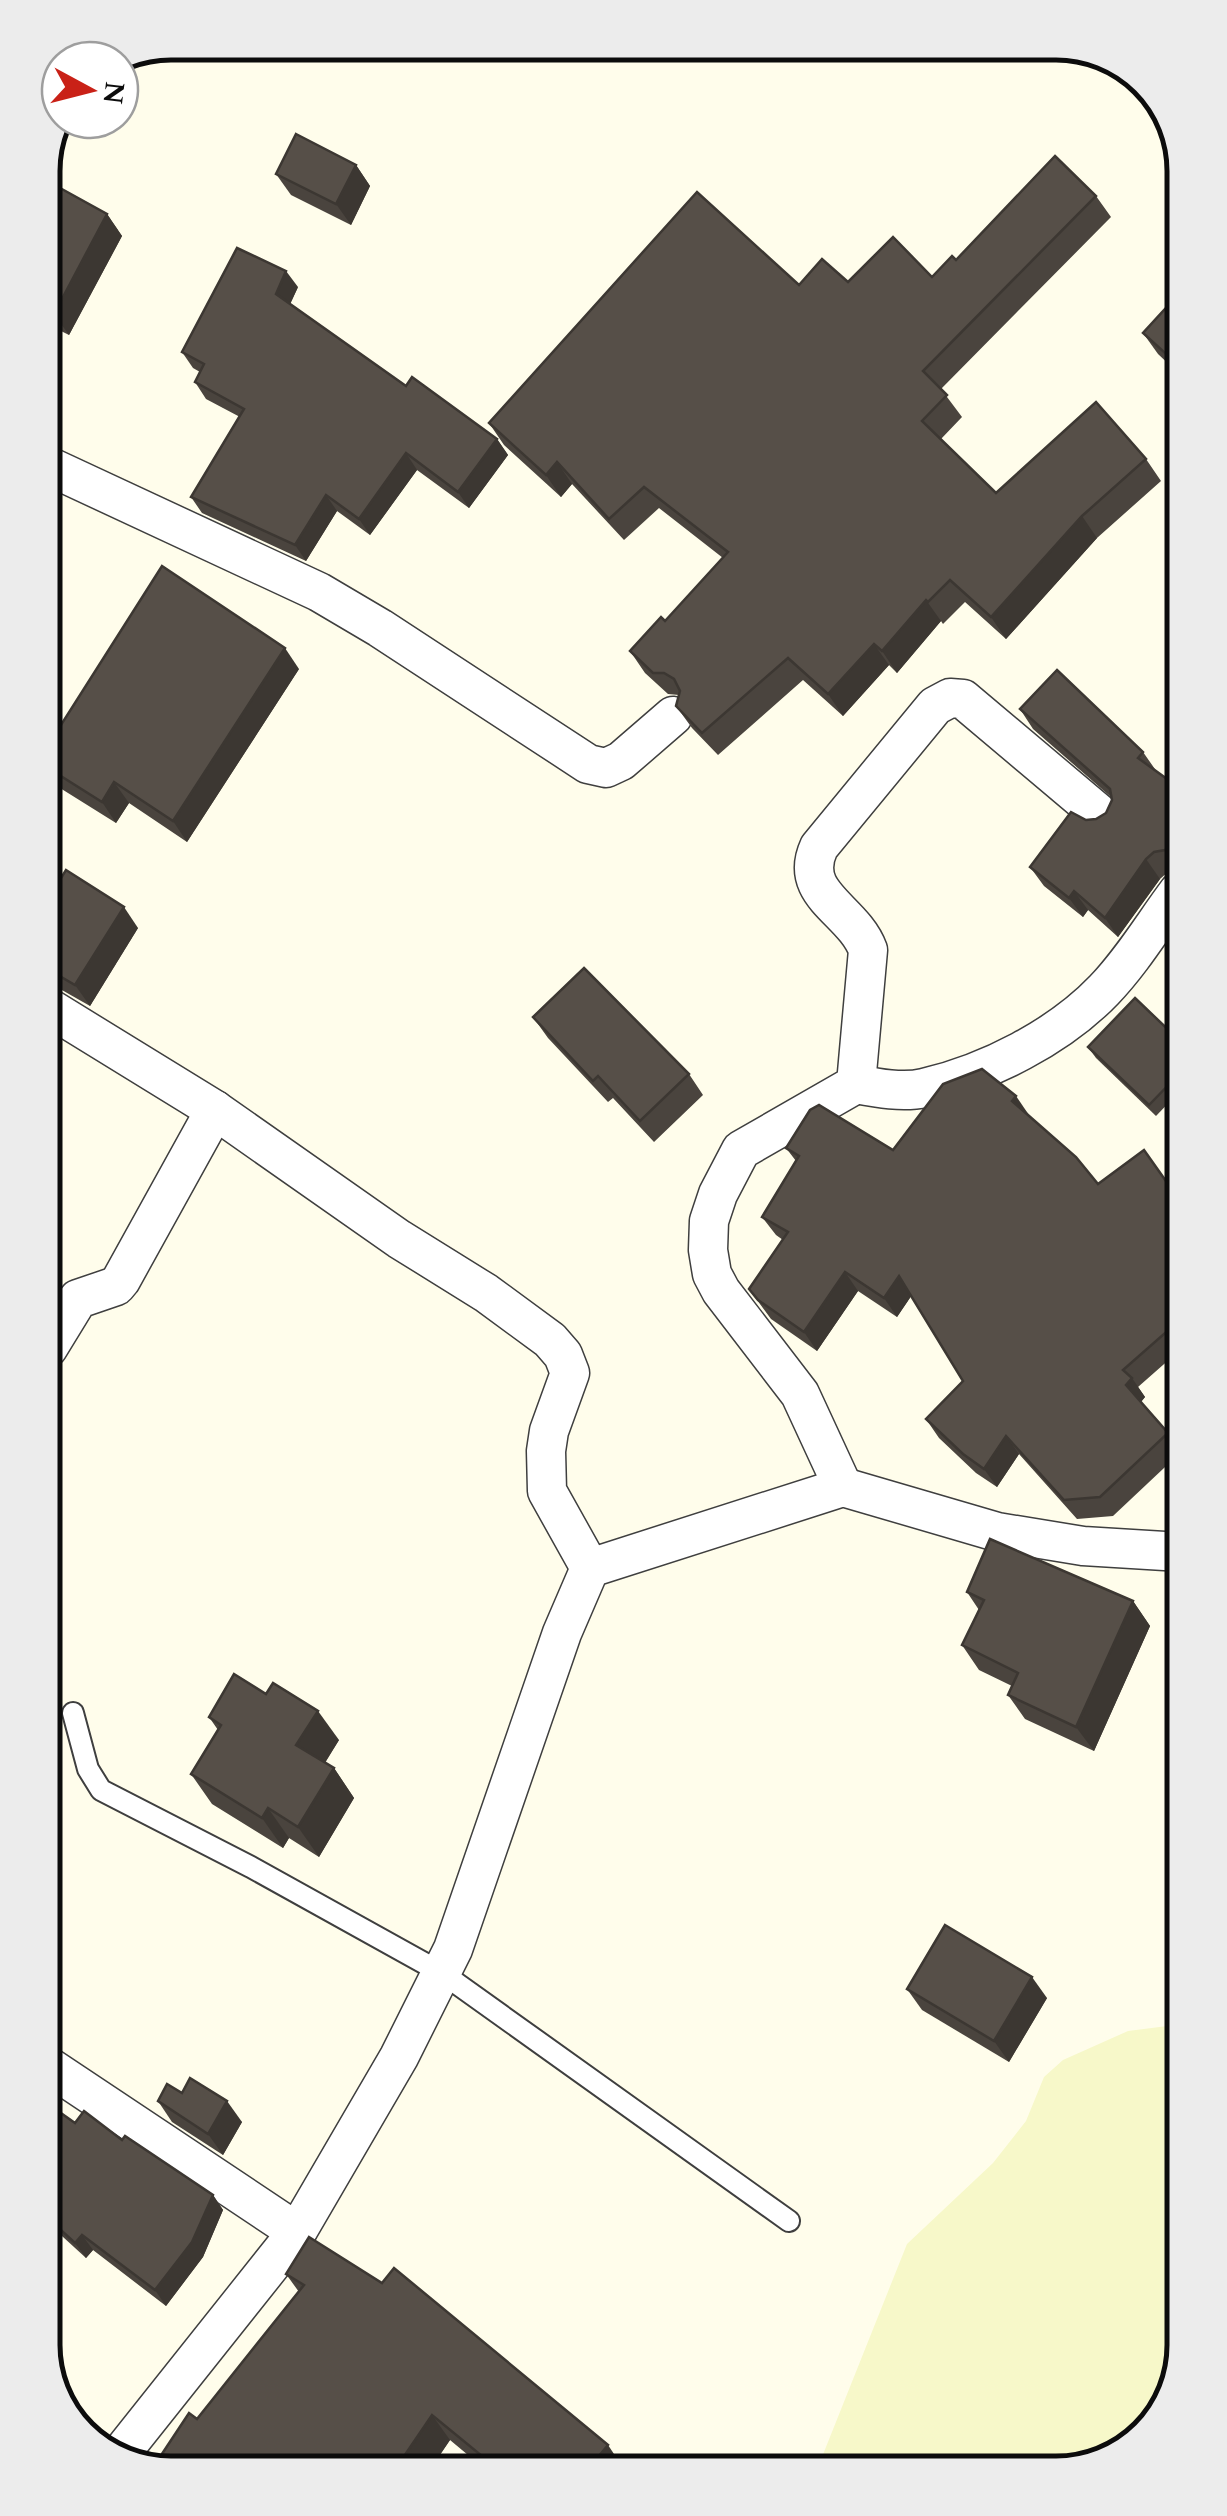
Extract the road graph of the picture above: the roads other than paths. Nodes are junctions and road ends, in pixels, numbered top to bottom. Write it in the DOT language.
graph roads {
  1 [pos="60,471"];
  2 [pos="673,716"];
  3 [pos="1103,818"];
  4 [pos="1167,907"];
  5 [pos="60,1015"];
  6 [pos="856,1084"];
  7 [pos="215,1110"];
  8 [pos="60,1328"];
  9 [pos="843,1487"];
  10 [pos="1167,1551"];
  11 [pos="590,1568"];
  12 [pos="73,1713"];
  13 [pos="442,1973"];
  14 [pos="60,2074"];
  15 [pos="790,2222"];
  16 [pos="297,2232"];
  17 [pos="126,2447"];
  1 -- 2 [label="street"];
  3 -- 6 [label="street"];
  4 -- 6 [label="street"];
  5 -- 7 [label="street"];
  6 -- 9 [label="street"];
  7 -- 8 [label="street"];
  7 -- 11 [label="street"];
  9 -- 10 [label="street"];
  9 -- 11 [label="street"];
  11 -- 13 [label="street"];
  12 -- 13 [label="lane"];
  13 -- 15 [label="lane"];
  13 -- 16 [label="street"];
  14 -- 16 [label="street"];
  16 -- 17 [label="street"];
}
